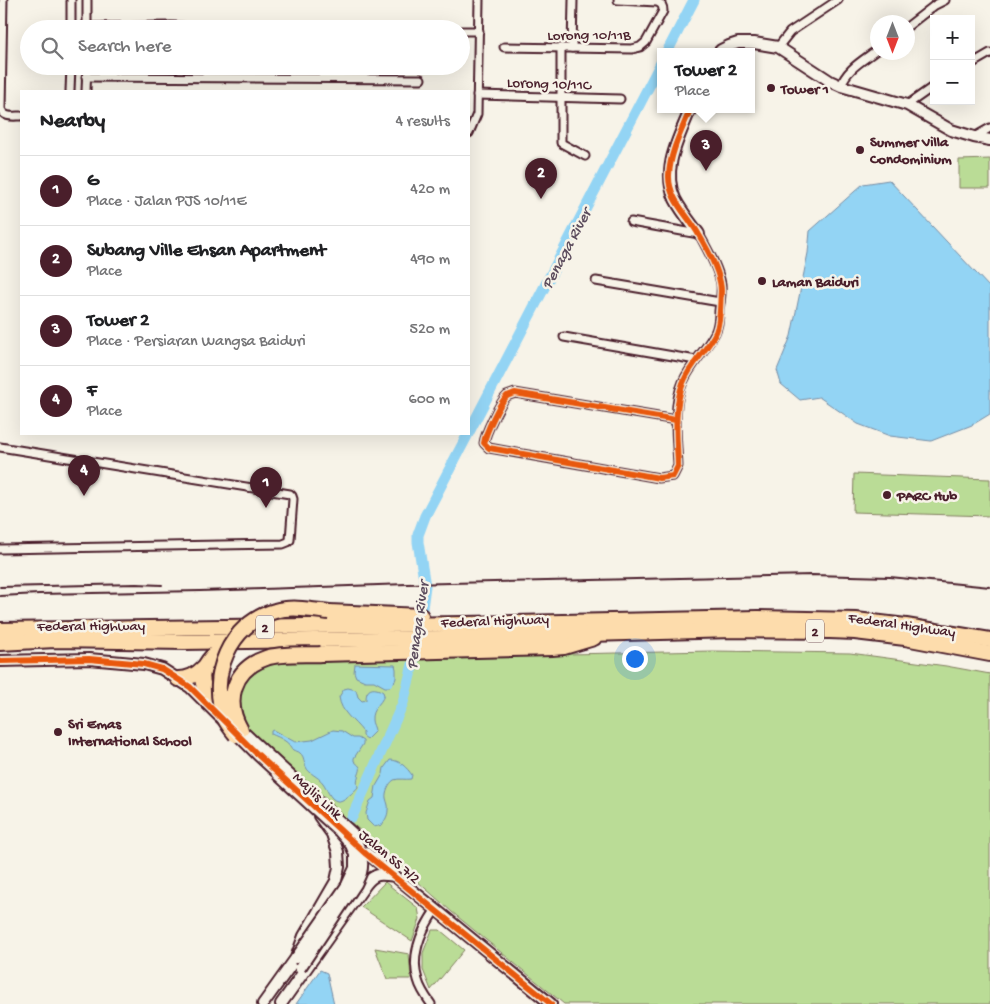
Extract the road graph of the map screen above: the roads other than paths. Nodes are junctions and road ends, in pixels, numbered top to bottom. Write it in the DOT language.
graph roads {
  1 [pos="3,0"];
  2 [pos="71,0"];
  3 [pos="87,0"];
  4 [pos="480,0"];
  5 [pos="573,0"];
  6 [pos="618,0"];
  7 [pos="637,0"];
  8 [pos="838,0"];
  9 [pos="945,0"];
  10 [pos="71,20"];
  11 [pos="87,20"];
  12 [pos="915,21"];
  13 [pos="470,31"];
  14 [pos="479,31"];
  15 [pos="504,47"];
  16 [pos="778,47"];
  17 [pos="560,48"];
  18 [pos="572,48"];
  19 [pos="725,48"];
  20 [pos="990,53"];
  21 [pos="870,56"];
  22 [pos="975,62"];
  23 [pos="71,75"];
  24 [pos="336,75"];
  25 [pos="86,77"];
  26 [pos="336,78"];
  27 [pos="421,79"];
  28 [pos="841,86"];
  29 [pos="930,89"];
  30 [pos="70,90"];
  31 [pos="86,90"];
  32 [pos="477,95"];
  33 [pos="561,97"];
  34 [pos="620,99"];
  35 [pos="907,105"];
  36 [pos="689,113"];
  37 [pos="20,116"];
  38 [pos="990,128"];
  39 [pos="470,131"];
  40 [pos="974,137"];
  41 [pos="990,140"];
  42 [pos="585,156"];
  43 [pos="631,222"];
  44 [pos="699,234"];
  45 [pos="596,281"];
  46 [pos="720,302"];
  47 [pos="564,337"];
  48 [pos="696,360"];
  49 [pos="676,420"];
  50 [pos="0,447"];
  51 [pos="0,550"];
  52 [pos="458,624"];
  53 [pos="0,630"];
  54 [pos="990,640"];
  55 [pos="228,641"];
  56 [pos="0,643"];
  57 [pos="445,644"];
  58 [pos="990,654"];
  59 [pos="0,661"];
  60 [pos="204,667"];
  61 [pos="178,679"];
  62 [pos="215,702"];
  63 [pos="239,733"];
  64 [pos="308,801"];
  65 [pos="395,876"];
  66 [pos="336,881"];
  67 [pos="352,902"];
  68 [pos="436,909"];
  69 [pos="298,963"];
  70 [pos="263,1004"];
  71 [pos="275,1004"];
  72 [pos="280,1004"];
  73 [pos="431,1004"];
  74 [pos="551,1004"];
  1 -- 37 [label="street"];
  2 -- 10 [label="street"];
  3 -- 11 [label="street"];
  4 -- 14 [label="street"];
  5 -- 18 [label="street"];
  6 -- 7 [label="street, Lorong 10/11B"];
  7 -- 18 [label="street, Lorong 10/11B"];
  8 -- 16 [label="street"];
  9 -- 12 [label="street"];
  13 -- 14 [label="street"];
  14 -- 32 [label="street"];
  15 -- 17 [label="street, Lorong 10/11B"];
  16 -- 19 [label="street"];
  16 -- 28 [label="street"];
  17 -- 18 [label="street, Lorong 10/11B"];
  17 -- 33 [label="street"];
  20 -- 22 [label="street"];
  21 -- 28 [label="street"];
  23 -- 30 [label="street"];
  24 -- 26 [label="street"];
  25 -- 26 [label="street"];
  25 -- 31 [label="street"];
  26 -- 27 [label="street"];
  28 -- 35 [label="street"];
  29 -- 35 [label="street"];
  32 -- 33 [label="street, Lorong 10/11C"];
  32 -- 39 [label="street"];
  33 -- 34 [label="street, Lorong 10/11C"];
  33 -- 42 [label="street"];
  35 -- 40 [label="street"];
  36 -- 44 [label="street"];
  38 -- 40 [label="street"];
  40 -- 41 [label="street"];
  43 -- 44 [label="street"];
  44 -- 46 [label="street"];
  45 -- 46 [label="street"];
  46 -- 48 [label="street"];
  47 -- 48 [label="street"];
  48 -- 49 [label="street"];
  49 -- 49 [label="street"];
  50 -- 51 [label="street"];
  52 -- 53 [label="highway, Federal Highway / 2"];
  52 -- 54 [label="highway, Federal Highway / 2"];
  52 -- 63 [label="highway, bridge"];
  55 -- 56 [label="highway, Federal Highway / 2"];
  55 -- 57 [label="highway, Federal Highway / 2"];
  55 -- 60 [label="highway"];
  57 -- 58 [label="highway, Federal Highway / 2"];
  57 -- 63 [label="highway, bridge"];
  59 -- 61 [label="street, Jalan SS 7/2"];
  60 -- 61 [label="highway"];
  60 -- 62 [label="highway"];
  61 -- 64 [label="street, Jalan SS 7/2"];
  62 -- 65 [label="street, Jalan SS 7/2"];
  63 -- 69 [label="street, Majlis Link, bridge"];
  64 -- 65 [label="street, Jalan SS 7/2"];
  64 -- 66 [label="street"];
  65 -- 67 [label="street"];
  65 -- 68 [label="street, Jalan SS 7/2"];
  66 -- 67 [label="street"];
  66 -- 69 [label="street"];
  67 -- 72 [label="street"];
  68 -- 73 [label="street"];
  68 -- 74 [label="street, Jalan SS 7/2"];
  69 -- 70 [label="street, Majlis Link"];
  69 -- 71 [label="street, Majlis Link"];
}
